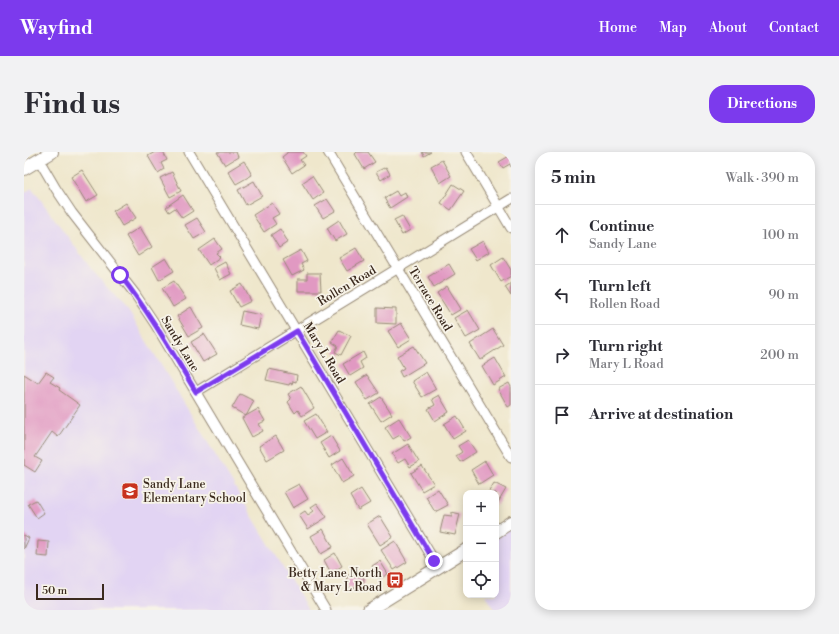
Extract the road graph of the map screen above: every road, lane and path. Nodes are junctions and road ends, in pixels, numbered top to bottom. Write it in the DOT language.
graph roads {
  1 [pos="52,152"];
  2 [pos="189,152"];
  3 [pos="328,152"];
  4 [pos="466,152"];
  5 [pos="38,160"];
  6 [pos="24,169"];
  7 [pos="511,199"];
  8 [pos="498,207"];
  9 [pos="511,228"];
  10 [pos="398,269"];
  11 [pos="297,331"];
  12 [pos="196,392"];
  13 [pos="511,457"];
  14 [pos="511,522"];
  15 [pos="499,530"];
  16 [pos="463,552"];
  17 [pos="438,567"];
  18 [pos="326,610"];
  19 [pos="369,610"];
  1 -- 5 [label="street"];
  2 -- 11 [label="street, Mary L Road"];
  3 -- 10 [label="street, Terrace Road"];
  4 -- 8 [label="street"];
  5 -- 6 [label="street"];
  5 -- 12 [label="street, Sandy Lane"];
  7 -- 8 [label="street, Rollen Road"];
  8 -- 9 [label="street"];
  8 -- 10 [label="street, Rollen Road"];
  10 -- 11 [label="street, Rollen Road"];
  10 -- 13 [label="street, Terrace Road"];
  11 -- 12 [label="street, Rollen Road"];
  11 -- 17 [label="street, Mary L Road"];
  12 -- 18 [label="street, Sandy Lane"];
  14 -- 15 [label="street"];
  16 -- 17 [label="street"];
  17 -- 19 [label="street"];
}
